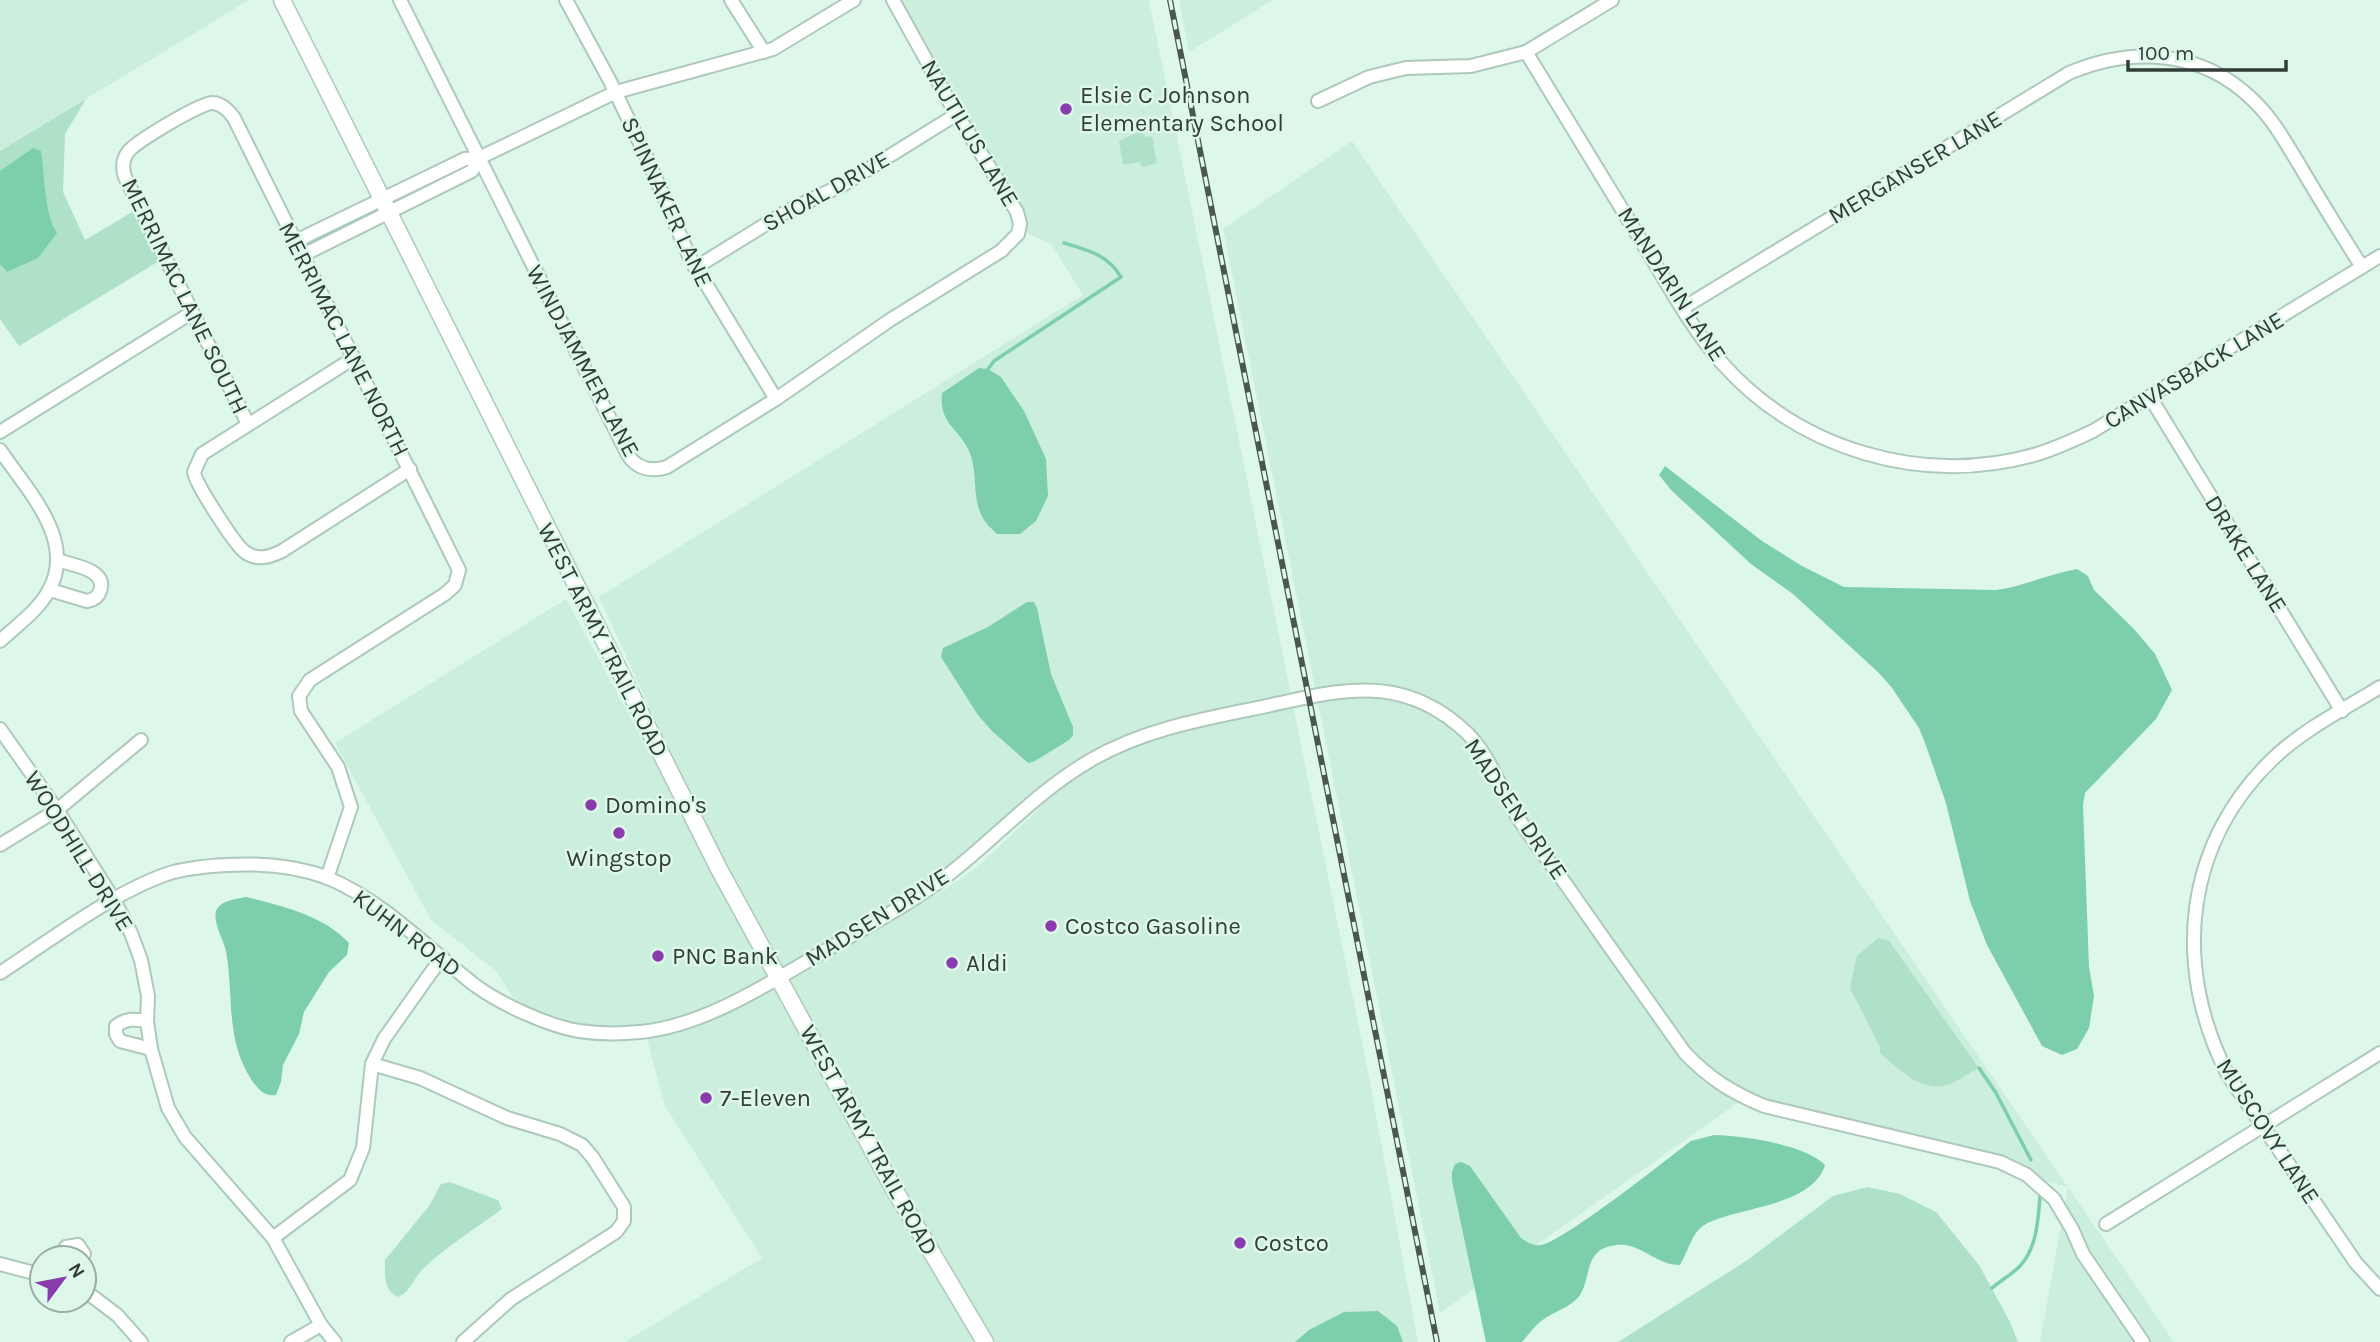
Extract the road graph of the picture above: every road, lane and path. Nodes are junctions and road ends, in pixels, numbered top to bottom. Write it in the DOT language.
graph roads {
  1 [pos="282,0"];
  2 [pos="400,0"];
  3 [pos="566,0"];
  4 [pos="732,0"];
  5 [pos="854,0"];
  6 [pos="893,0"];
  7 [pos="1612,0"];
  8 [pos="764,52"];
  9 [pos="1526,52"];
  10 [pos="616,92"];
  11 [pos="1318,101"];
  12 [pos="957,114"];
  13 [pos="479,158"];
  14 [pos="122,168"];
  15 [pos="386,205"];
  16 [pos="296,241"];
  17 [pos="303,255"];
  18 [pos="2380,256"];
  19 [pos="2362,267"];
  20 [pos="695,268"];
  21 [pos="952,281"];
  22 [pos="1683,308"];
  23 [pos="191,313"];
  24 [pos="354,358"];
  25 [pos="2150,397"];
  26 [pos="776,399"];
  27 [pos="248,424"];
  28 [pos="0,432"];
  29 [pos="0,450"];
  30 [pos="1998,463"];
  31 [pos="410,469"];
  32 [pos="57,560"];
  33 [pos="50,590"];
  34 [pos="0,641"];
  35 [pos="2380,687"];
  36 [pos="2342,711"];
  37 [pos="0,729"];
  38 [pos="141,740"];
  39 [pos="57,810"];
  40 [pos="0,845"];
  41 [pos="327,878"];
  42 [pos="114,900"];
  43 [pos="442,957"];
  44 [pos="0,973"];
  45 [pos="778,976"];
  46 [pos="147,1021"];
  47 [pos="151,1049"];
  48 [pos="2380,1053"];
  49 [pos="372,1064"];
  50 [pos="2263,1126"];
  51 [pos="2106,1224"];
  52 [pos="272,1238"];
  53 [pos="0,1264"];
  54 [pos="28,1271"];
  55 [pos="2380,1289"];
  56 [pos="98,1301"];
  57 [pos="321,1325"];
  58 [pos="141,1342"];
  59 [pos="291,1342"];
  60 [pos="335,1342"];
  61 [pos="463,1342"];
  62 [pos="985,1342"];
  63 [pos="2143,1342"];
  1 -- 15 [label="main road, WEST ARMY TRAIL ROAD"];
  2 -- 13 [label="street, WINDJAMMER LANE"];
  3 -- 10 [label="street, SPINNAKER LANE"];
  4 -- 8 [label="street"];
  5 -- 8 [label="street"];
  6 -- 12 [label="street, NAUTILUS LANE"];
  7 -- 9 [label="street"];
  8 -- 10 [label="street"];
  9 -- 11 [label="street"];
  9 -- 22 [label="street, MANDARIN LANE"];
  10 -- 13 [label="street"];
  10 -- 20 [label="street, SPINNAKER LANE"];
  12 -- 20 [label="street, SHOAL DRIVE"];
  12 -- 21 [label="street, NAUTILUS LANE"];
  13 -- 15 [label="street"];
  13 -- 26 [label="street, WINDJAMMER LANE"];
  14 -- 16 [label="street, MERRIMAC LANE NORTH"];
  14 -- 23 [label="street, MERRIMAC LANE SOUTH"];
  15 -- 16 [label="street"];
  15 -- 17 [label="street"];
  15 -- 45 [label="main road, WEST ARMY TRAIL ROAD"];
  16 -- 17 [label="street, MERRIMAC LANE NORTH"];
  17 -- 24 [label="street, MERRIMAC LANE NORTH"];
  18 -- 19 [label="street, CANVASBACK LANE"];
  19 -- 22 [label="street, MERGANSER LANE"];
  19 -- 25 [label="street, CANVASBACK LANE"];
  20 -- 26 [label="street, SPINNAKER LANE"];
  21 -- 26 [label="street, WINDJAMMER LANE"];
  22 -- 30 [label="street, MANDARIN LANE"];
  23 -- 27 [label="street, MERRIMAC LANE SOUTH"];
  23 -- 28 [label="street"];
  24 -- 27 [label="street"];
  24 -- 31 [label="street, MERRIMAC LANE NORTH"];
  25 -- 30 [label="street, CANVASBACK LANE"];
  25 -- 36 [label="street, DRAKE LANE"];
  27 -- 31 [label="street"];
  29 -- 32 [label="street"];
  31 -- 41 [label="street, MERRIMAC LANE NORTH"];
  32 -- 33 [label="street"];
  32 -- 33 [label="street"];
  33 -- 34 [label="street"];
  35 -- 36 [label="street, MUSCOVY LANE"];
  36 -- 50 [label="street, MUSCOVY LANE"];
  37 -- 39 [label="street, WOODHILL DRIVE"];
  38 -- 39 [label="street"];
  39 -- 40 [label="street"];
  39 -- 42 [label="street, WOODHILL DRIVE"];
  41 -- 42 [label="street, KUHN ROAD"];
  41 -- 43 [label="street, KUHN ROAD"];
  42 -- 44 [label="street, KUHN ROAD"];
  42 -- 46 [label="street, WOODHILL DRIVE"];
  43 -- 45 [label="street, KUHN ROAD"];
  43 -- 49 [label="street"];
  45 -- 62 [label="main road, WEST ARMY TRAIL ROAD"];
  45 -- 63 [label="street, MADSEN DRIVE"];
  46 -- 47 [label="street, WOODHILL DRIVE"];
  46 -- 47 [label="street"];
  47 -- 52 [label="street, WOODHILL DRIVE"];
  48 -- 50 [label="street"];
  49 -- 52 [label="street"];
  49 -- 61 [label="street"];
  50 -- 51 [label="street"];
  50 -- 55 [label="street, MUSCOVY LANE"];
  52 -- 57 [label="street, WOODHILL DRIVE"];
  53 -- 54 [label="street"];
  56 -- 58 [label="street"];
  57 -- 59 [label="street"];
  57 -- 60 [label="street, WOODHILL DRIVE"];
}
